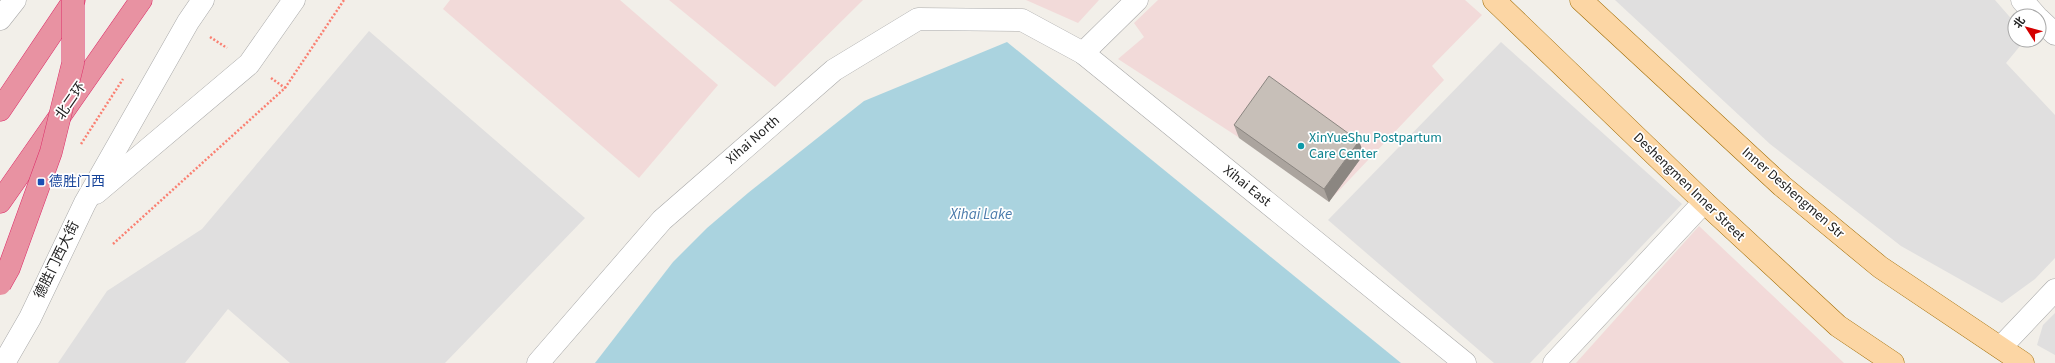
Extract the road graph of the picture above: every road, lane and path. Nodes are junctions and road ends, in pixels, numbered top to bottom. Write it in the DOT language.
graph roads {
  1 [pos="15,0"];
  2 [pos="74,0"];
  3 [pos="141,0"];
  4 [pos="203,0"];
  5 [pos="294,0"];
  6 [pos="344,0"];
  7 [pos="1137,0"];
  8 [pos="1494,0"];
  9 [pos="1581,0"];
  10 [pos="2022,0"];
  11 [pos="2029,8"];
  12 [pos="0,19"];
  13 [pos="1022,20"];
  14 [pos="2047,26"];
  15 [pos="2055,34"];
  16 [pos="1083,52"];
  17 [pos="127,74"];
  18 [pos="0,110"];
  19 [pos="80,145"];
  20 [pos="0,202"];
  21 [pos="1704,202"];
  22 [pos="84,203"];
  23 [pos="112,244"];
  24 [pos="0,284"];
  25 [pos="2055,290"];
  26 [pos="30,318"];
  27 [pos="0,345"];
  28 [pos="2001,347"];
  29 [pos="4,363"];
  30 [pos="538,363"];
  31 [pos="1465,363"];
  32 [pos="1554,363"];
  33 [pos="1893,363"];
  34 [pos="2023,363"];
  1 -- 12 [label="street"];
  2 -- 18 [label="highway"];
  2 -- 24 [label="highway, bridge"];
  3 -- 20 [label="highway, 北二环"];
  4 -- 22 [label="street, 德胜门西大街"];
  5 -- 22 [label="street"];
  6 -- 23 [label="path"];
  7 -- 16 [label="street"];
  8 -- 21 [label="main road, Deshengmen Inner Street"];
  9 -- 28 [label="main road, Inner Deshengmen Str"];
  10 -- 11 [label="street"];
  13 -- 16 [label="street, Xihai East"];
  13 -- 30 [label="street, Xihai North"];
  14 -- 15 [label="street"];
  16 -- 31 [label="street, Xihai East"];
  17 -- 19 [label="path"];
  21 -- 32 [label="street"];
  21 -- 33 [label="main road, Deshengmen Inner Street"];
  22 -- 26 [label="street, 德胜门西大街"];
  25 -- 28 [label="street"];
  26 -- 27 [label="street, 德胜门西大街"];
  26 -- 29 [label="street, 德胜门西大街"];
  28 -- 34 [label="main road, Inner Deshengmen Str"];
}
